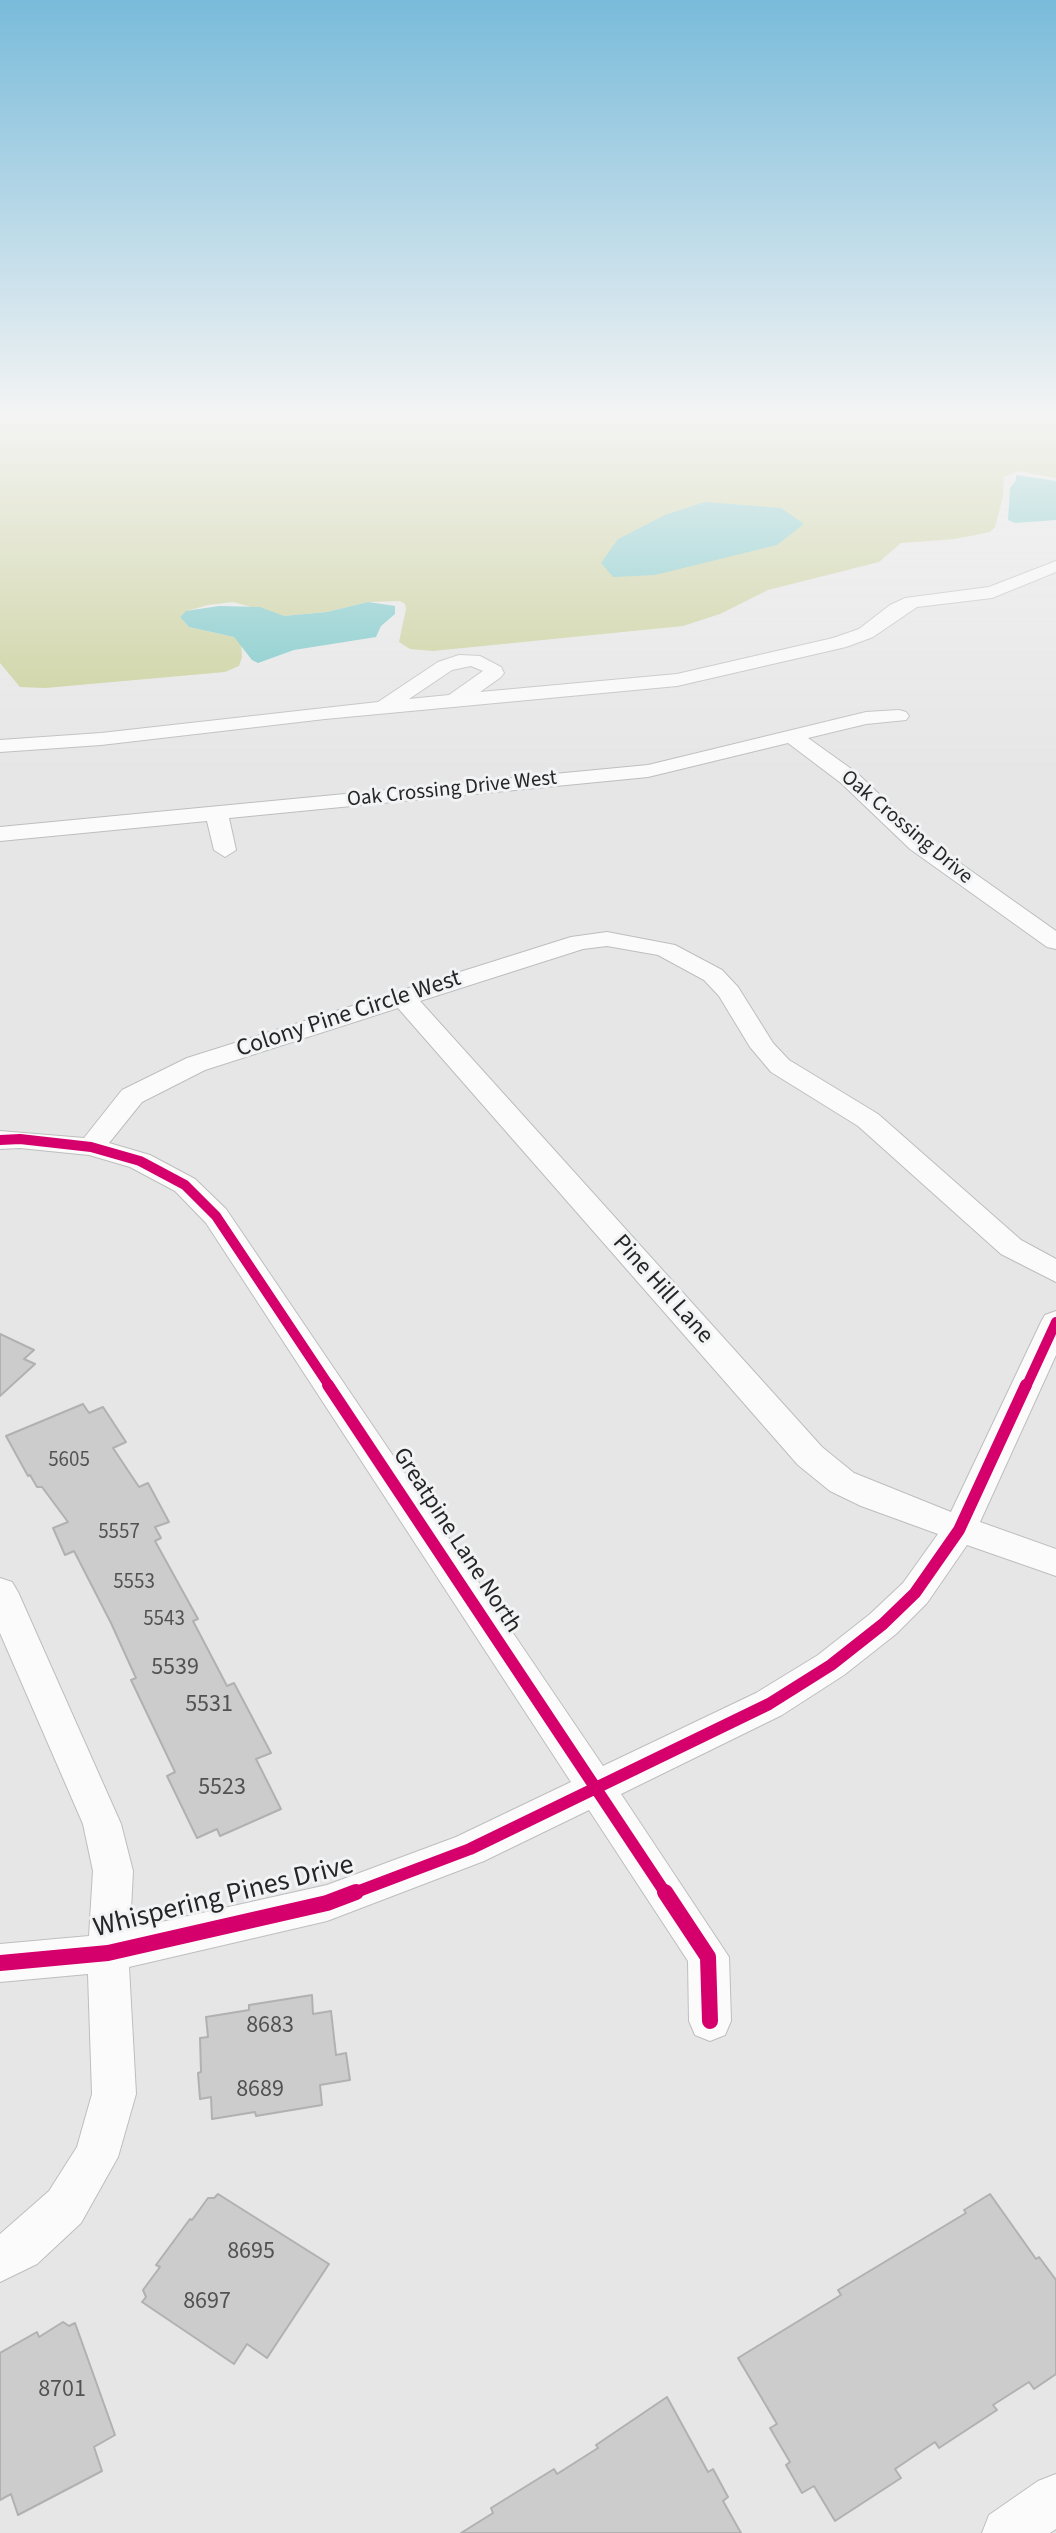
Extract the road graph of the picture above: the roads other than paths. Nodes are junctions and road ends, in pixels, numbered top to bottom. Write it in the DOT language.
graph roads {
  1 [pos="1056,566"];
  2 [pos="455,701"];
  3 [pos="383,708"];
  4 [pos="899,716"];
  5 [pos="793,737"];
  6 [pos="0,746"];
  7 [pos="217,813"];
  8 [pos="0,834"];
  9 [pos="225,850"];
  10 [pos="1056,942"];
  11 [pos="403,998"];
  12 [pos="0,1140"];
  13 [pos="91,1147"];
  14 [pos="1056,1272"];
  15 [pos="1056,1322"];
  16 [pos="959,1530"];
  17 [pos="1056,1563"];
  18 [pos="0,1592"];
  19 [pos="595,1788"];
  20 [pos="108,1954"];
  21 [pos="0,1963"];
  22 [pos="710,2021"];
  23 [pos="0,2259"];
  24 [pos="1056,2499"];
  25 [pos="1006,2533"];
  1 -- 2 [label="street"];
  2 -- 3 [label="street"];
  2 -- 3 [label="street"];
  3 -- 6 [label="street"];
  4 -- 5 [label="street, Oak Crossing Drive West"];
  5 -- 7 [label="street, Oak Crossing Drive West"];
  5 -- 10 [label="street, Oak Crossing Drive"];
  7 -- 8 [label="street, Oak Crossing Drive West"];
  7 -- 9 [label="street"];
  11 -- 13 [label="street, Colony Pine Circle West"];
  11 -- 14 [label="street, Colony Pine Circle West"];
  11 -- 16 [label="street, Pine Hill Lane"];
  12 -- 13 [label="street, Greatpine Lane North"];
  13 -- 19 [label="street, Greatpine Lane North"];
  15 -- 16 [label="street, Whispering Pines Drive"];
  16 -- 17 [label="street, Pine Hill Lane"];
  16 -- 19 [label="street, Whispering Pines Drive"];
  18 -- 20 [label="street"];
  19 -- 20 [label="street, Whispering Pines Drive"];
  19 -- 22 [label="street, Greatpine Lane North"];
  20 -- 21 [label="street, Whispering Pines Drive"];
  20 -- 23 [label="street"];
  24 -- 25 [label="street"];
}
